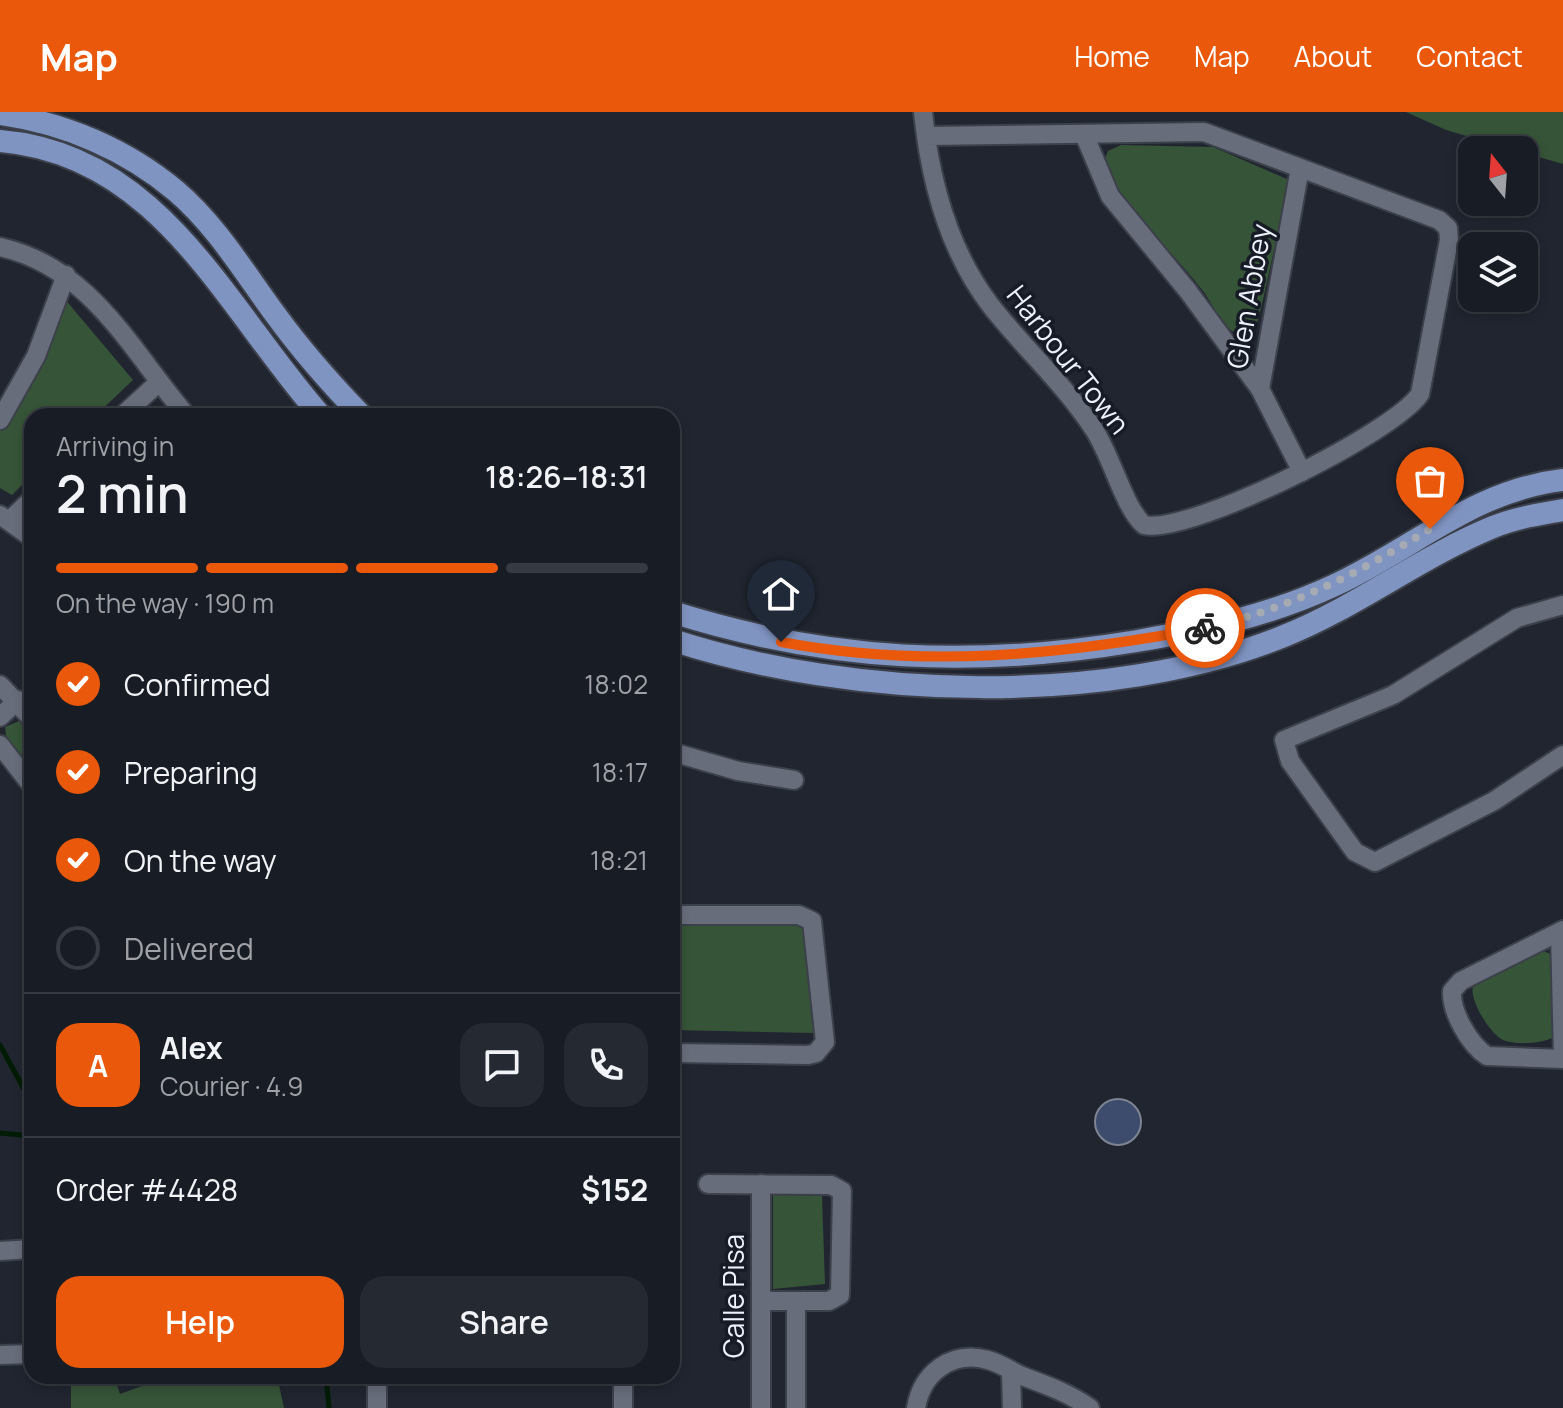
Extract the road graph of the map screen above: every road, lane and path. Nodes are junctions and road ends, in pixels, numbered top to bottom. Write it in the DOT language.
graph roads {
  1 [pos="923,112"];
  2 [pos="1201,112"];
  3 [pos="0,114"];
  4 [pos="1204,132"];
  5 [pos="1084,134"];
  6 [pos="926,136"];
  7 [pos="0,141"];
  8 [pos="1300,168"];
  9 [pos="0,247"];
  10 [pos="66,275"];
  11 [pos="158,383"];
  12 [pos="1260,389"];
  13 [pos="131,408"];
  14 [pos="180,408"];
  15 [pos="315,408"];
  16 [pos="355,408"];
  17 [pos="0,420"];
  18 [pos="1302,472"];
  19 [pos="1563,480"];
  20 [pos="24,504"];
  21 [pos="1563,510"];
  22 [pos="4,518"];
  23 [pos="24,532"];
  24 [pos="1563,605"];
  25 [pos="680,615"];
  26 [pos="680,642"];
  27 [pos="1078,650"];
  28 [pos="0,685"];
  29 [pos="1027,685"];
  30 [pos="18,700"];
  31 [pos="24,708"];
  32 [pos="0,717"];
  33 [pos="0,745"];
  34 [pos="680,754"];
  35 [pos="1563,755"];
  36 [pos="24,776"];
  37 [pos="794,780"];
  38 [pos="680,915"];
  39 [pos="1561,931"];
  40 [pos="680,1053"];
  41 [pos="1563,1059"];
  42 [pos="708,1184"];
  43 [pos="761,1184"];
  44 [pos="24,1250"];
  45 [pos="0,1251"];
  46 [pos="761,1301"];
  47 [pos="796,1301"];
  48 [pos="24,1354"];
  49 [pos="0,1355"];
  50 [pos="1011,1371"];
  51 [pos="377,1384"];
  52 [pos="623,1384"];
  53 [pos="377,1408"];
  54 [pos="623,1408"];
  55 [pos="761,1408"];
  56 [pos="796,1408"];
  57 [pos="916,1408"];
  58 [pos="1012,1408"];
  59 [pos="1090,1408"];
  1 -- 6 [label="street, Harbour Town"];
  2 -- 4 [label="street"];
  3 -- 16 [label="main road"];
  4 -- 5 [label="street"];
  4 -- 8 [label="street, Harbour Town"];
  5 -- 6 [label="street"];
  5 -- 12 [label="street"];
  6 -- 18 [label="street, Harbour Town"];
  7 -- 15 [label="main road"];
  8 -- 12 [label="street, Glen Abbey"];
  8 -- 18 [label="street, Harbour Town"];
  9 -- 10 [label="street"];
  10 -- 11 [label="street"];
  10 -- 17 [label="street"];
  11 -- 13 [label="street"];
  11 -- 14 [label="street"];
  12 -- 18 [label="street, Glen Abbey"];
  19 -- 27 [label="main road"];
  20 -- 22 [label="street"];
  21 -- 29 [label="main road"];
  22 -- 23 [label="street"];
  24 -- 35 [label="street"];
  25 -- 27 [label="main road"];
  26 -- 29 [label="main road"];
  27 -- 29 [label="main road"];
  28 -- 30 [label="street"];
  30 -- 31 [label="street"];
  30 -- 32 [label="street"];
  33 -- 36 [label="street"];
  34 -- 37 [label="street"];
  38 -- 40 [label="street"];
  39 -- 41 [label="street"];
  39 -- 41 [label="street"];
  42 -- 43 [label="street"];
  43 -- 46 [label="street, Calle Pisa"];
  43 -- 47 [label="street"];
  44 -- 45 [label="street"];
  46 -- 47 [label="street"];
  46 -- 55 [label="street, Calle Pisa"];
  47 -- 56 [label="street"];
  48 -- 49 [label="street"];
  50 -- 57 [label="street"];
  50 -- 58 [label="street"];
  50 -- 59 [label="street"];
  51 -- 53 [label="street"];
  52 -- 54 [label="street"];
}
